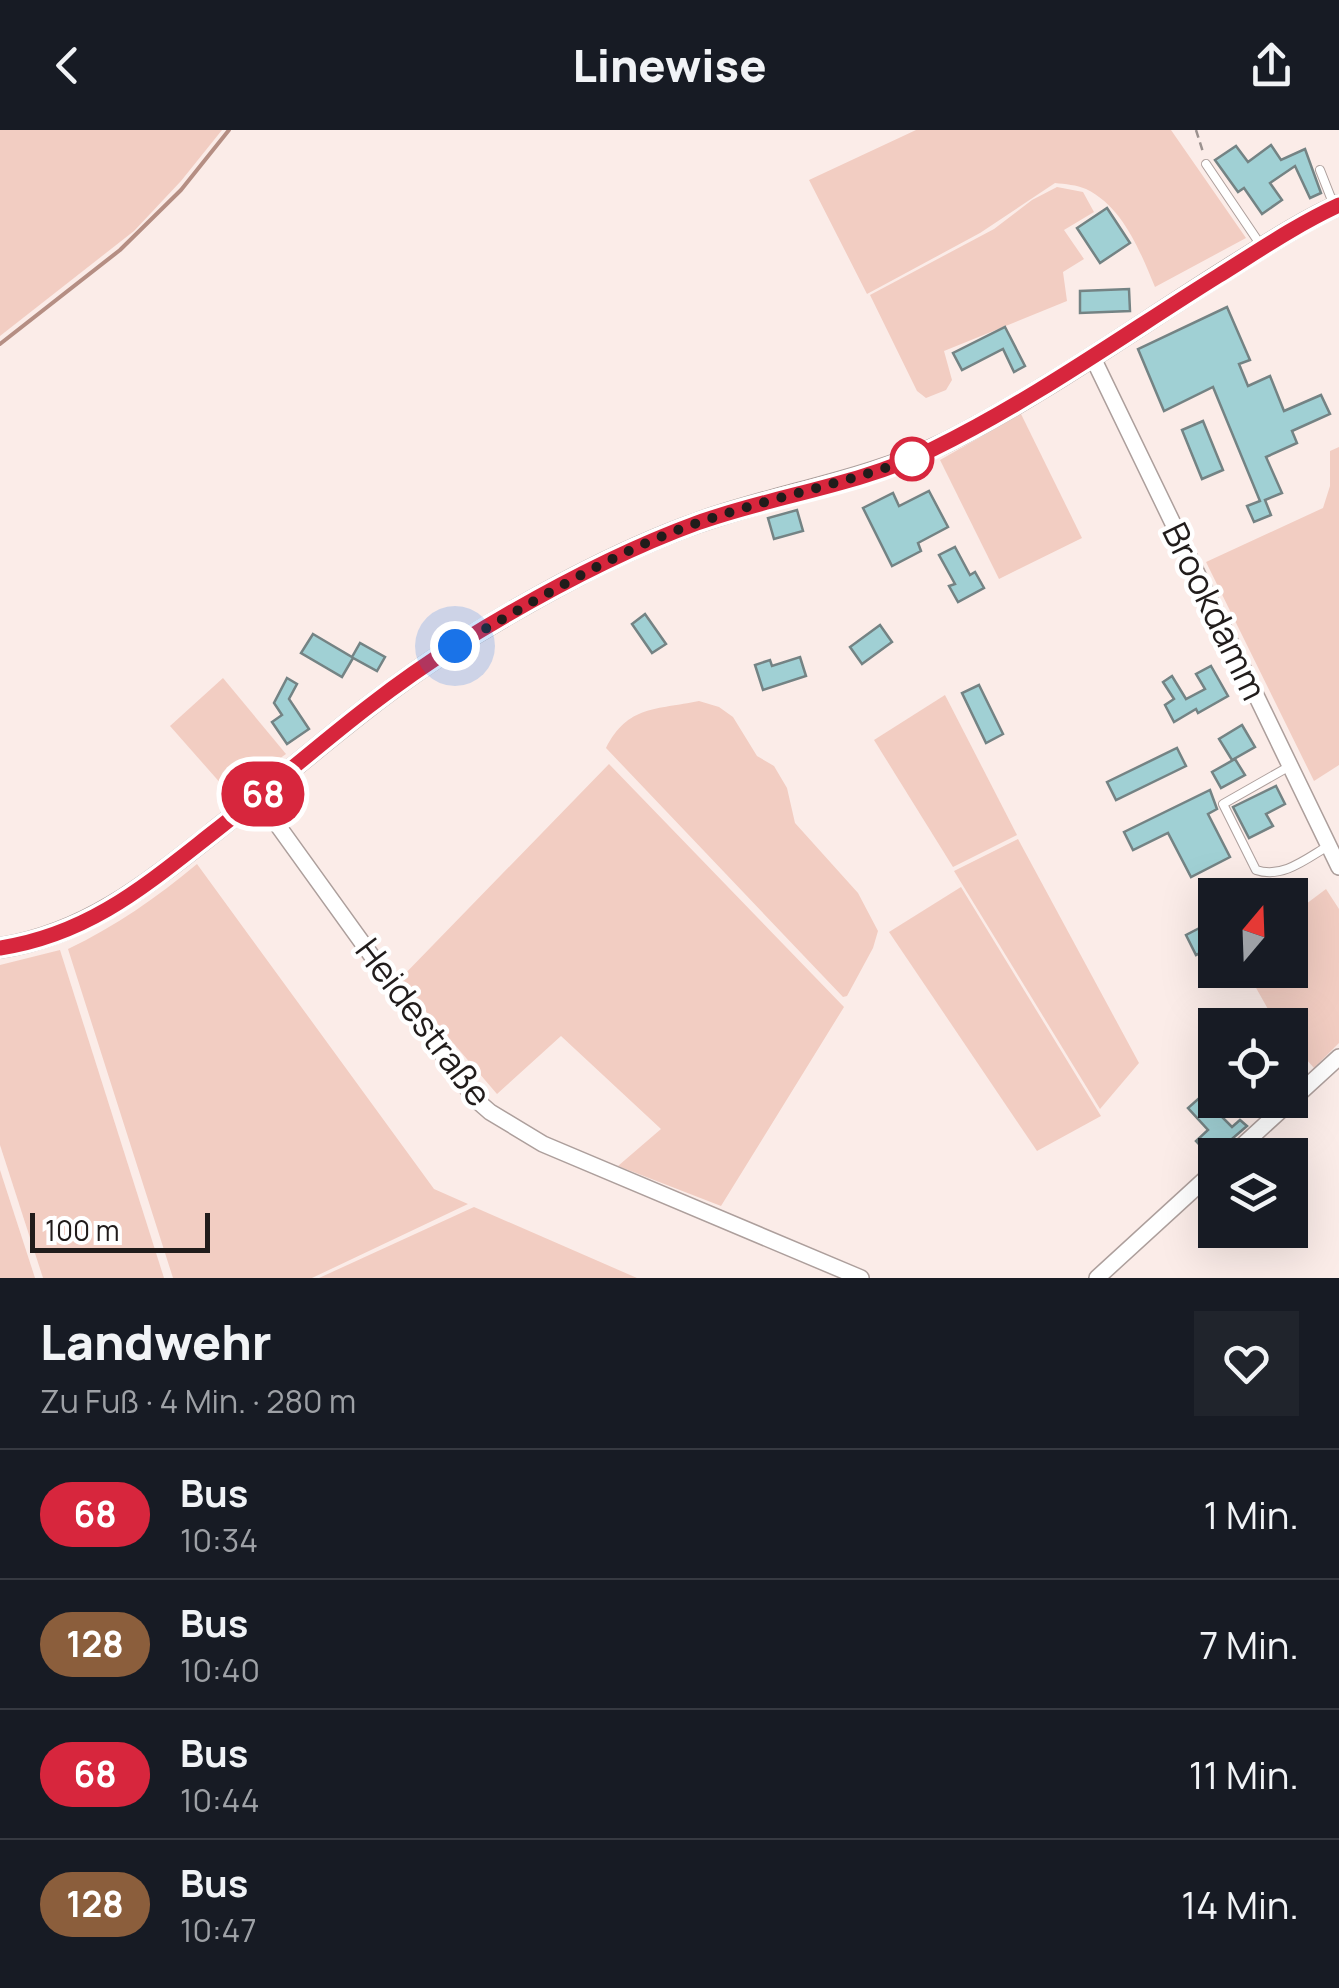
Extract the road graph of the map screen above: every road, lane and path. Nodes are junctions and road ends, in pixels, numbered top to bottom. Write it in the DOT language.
graph roads {
  1 [pos="1196,130"];
  2 [pos="1206,164"];
  3 [pos="1320,170"];
  4 [pos="1337,206"];
  5 [pos="1262,248"];
  6 [pos="1092,356"];
  7 [pos="1290,766"];
  8 [pos="258,798"];
  9 [pos="1329,846"];
  10 [pos="1339,866"];
  11 [pos="0,948"];
  12 [pos="1339,1058"];
  13 [pos="1251,1138"];
  14 [pos="1198,1186"];
  15 [pos="860,1278"];
  16 [pos="1097,1278"];
  1 -- 2 [label="path"];
  2 -- 5 [label="lane"];
  3 -- 4 [label="lane"];
  4 -- 5 [label="street"];
  5 -- 6 [label="street"];
  6 -- 7 [label="street, Brookdamm"];
  6 -- 8 [label="street"];
  7 -- 9 [label="street, Brookdamm"];
  7 -- 9 [label="lane"];
  8 -- 11 [label="street"];
  8 -- 15 [label="street, Heidestraße"];
  9 -- 10 [label="street, Brookdamm"];
  12 -- 13 [label="street"];
  14 -- 16 [label="street"];
}
